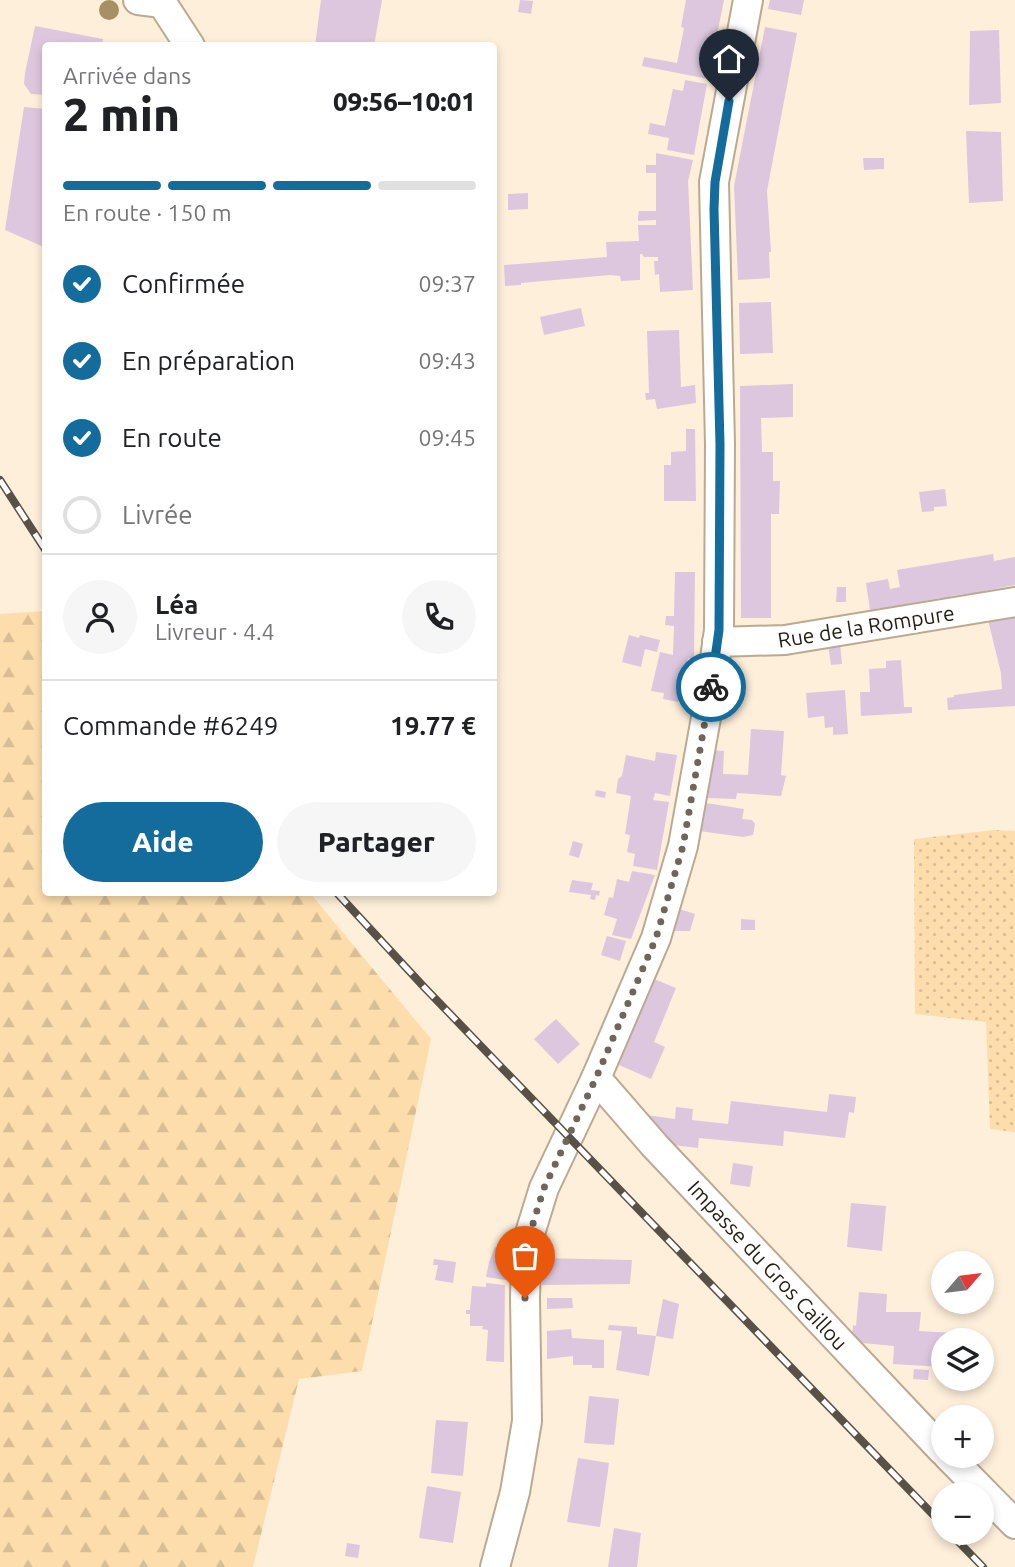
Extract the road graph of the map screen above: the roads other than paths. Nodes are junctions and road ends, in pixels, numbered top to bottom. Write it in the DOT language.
graph roads {
  1 [pos="139,0"];
  2 [pos="748,0"];
  3 [pos="187,42"];
  4 [pos="1015,603"];
  5 [pos="718,636"];
  6 [pos="596,1078"];
  7 [pos="931,1438"];
  8 [pos="960,1468"];
  9 [pos="1015,1524"];
  10 [pos="495,1567"];
  1 -- 3 [label="street"];
  2 -- 5 [label="street"];
  4 -- 5 [label="street, Rue de la Rompure"];
  5 -- 6 [label="street"];
  6 -- 7 [label="street, Impasse du Gros Caillou"];
  6 -- 10 [label="street"];
  8 -- 9 [label="street"];
}
